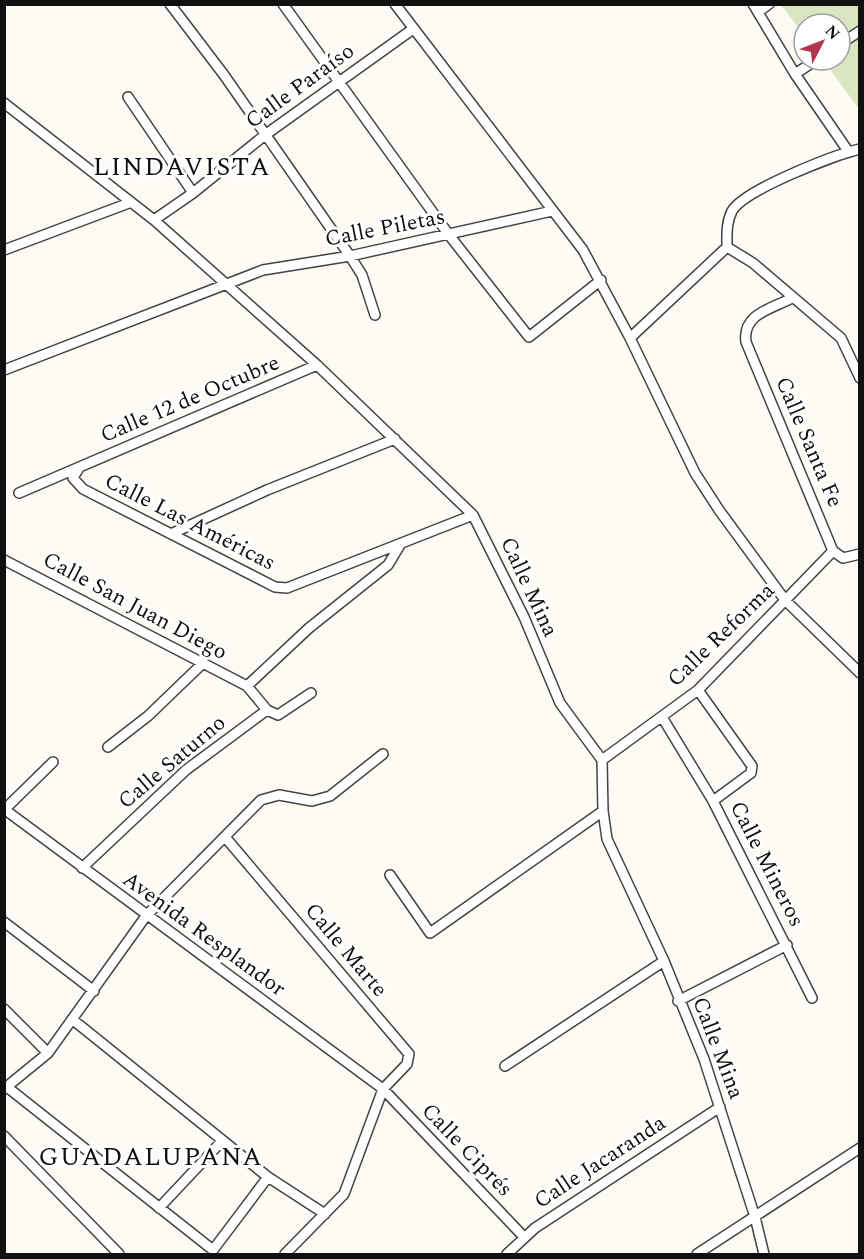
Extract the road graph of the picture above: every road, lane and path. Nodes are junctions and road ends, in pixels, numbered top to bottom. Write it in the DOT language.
graph roads {
  1 [pos="170,4"];
  2 [pos="283,4"];
  3 [pos="395,4"];
  4 [pos="769,4"];
  5 [pos="756,8"];
  6 [pos="413,28"];
  7 [pos="798,72"];
  8 [pos="795,74"];
  9 [pos="338,84"];
  10 [pos="128,97"];
  11 [pos="4,103"];
  12 [pos="265,135"];
  13 [pos="860,149"];
  14 [pos="848,152"];
  15 [pos="193,193"];
  16 [pos="129,203"];
  17 [pos="552,211"];
  18 [pos="154,220"];
  19 [pos="449,235"];
  20 [pos="727,247"];
  21 [pos="4,250"];
  22 [pos="350,256"];
  23 [pos="601,280"];
  24 [pos="225,283"];
  25 [pos="792,298"];
  26 [pos="375,315"];
  27 [pos="630,338"];
  28 [pos="317,365"];
  29 [pos="4,370"];
  30 [pos="860,378"];
  31 [pos="395,439"];
  32 [pos="79,468"];
  33 [pos="20,493"];
  34 [pos="473,514"];
  35 [pos="174,533"];
  36 [pos="400,545"];
  37 [pos="833,551"];
  38 [pos="860,554"];
  39 [pos="4,560"];
  40 [pos="785,600"];
  41 [pos="202,664"];
  42 [pos="860,673"];
  43 [pos="247,686"];
  44 [pos="698,690"];
  45 [pos="311,693"];
  46 [pos="267,710"];
  47 [pos="662,717"];
  48 [pos="108,747"];
  49 [pos="383,754"];
  50 [pos="602,760"];
  51 [pos="53,762"];
  52 [pos="713,801"];
  53 [pos="5,809"];
  54 [pos="603,811"];
  55 [pos="225,837"];
  56 [pos="82,868"];
  57 [pos="390,875"];
  58 [pos="146,916"];
  59 [pos="4,922"];
  60 [pos="787,945"];
  61 [pos="663,961"];
  62 [pos="94,991"];
  63 [pos="812,998"];
  64 [pos="678,1000"];
  65 [pos="4,1009"];
  66 [pos="72,1018"];
  67 [pos="48,1053"];
  68 [pos="505,1066"];
  69 [pos="6,1088"];
  70 [pos="383,1089"];
  71 [pos="720,1107"];
  72 [pos="4,1136"];
  73 [pos="222,1141"];
  74 [pos="860,1148"];
  75 [pos="268,1177"];
  76 [pos="159,1208"];
  77 [pos="325,1214"];
  78 [pos="755,1217"];
  79 [pos="524,1237"];
  80 [pos="119,1254"];
  81 [pos="285,1254"];
  82 [pos="507,1254"];
  83 [pos="697,1254"];
  84 [pos="765,1254"];
  1 -- 12 [label="street"];
  2 -- 9 [label="street"];
  3 -- 6 [label="street"];
  4 -- 5 [label="street"];
  5 -- 8 [label="street"];
  6 -- 9 [label="street, Calle Paraíso"];
  6 -- 17 [label="street"];
  7 -- 8 [label="street"];
  8 -- 14 [label="street"];
  9 -- 12 [label="street, Calle Paraíso"];
  9 -- 19 [label="street"];
  10 -- 15 [label="street"];
  11 -- 16 [label="street, Calle Mina"];
  12 -- 15 [label="street, Calle Paraíso"];
  12 -- 22 [label="street"];
  13 -- 14 [label="street"];
  14 -- 20 [label="street"];
  15 -- 18 [label="street, Calle Paraíso"];
  16 -- 18 [label="street, Calle Mina"];
  16 -- 21 [label="street"];
  17 -- 19 [label="street, Calle Piletas"];
  17 -- 23 [label="street"];
  18 -- 24 [label="street, Calle Mina"];
  19 -- 22 [label="street, Calle Piletas"];
  19 -- 23 [label="street"];
  20 -- 25 [label="street"];
  20 -- 27 [label="street"];
  22 -- 24 [label="street, Calle Piletas"];
  22 -- 26 [label="street"];
  23 -- 27 [label="street"];
  24 -- 28 [label="street, Calle Mina"];
  24 -- 29 [label="street, Calle Piletas"];
  25 -- 30 [label="street"];
  25 -- 37 [label="street, Calle Santa Fe"];
  27 -- 40 [label="street"];
  28 -- 31 [label="street, Calle Mina"];
  28 -- 32 [label="street, Calle 12 de Octubre"];
  31 -- 34 [label="street, Calle Mina"];
  31 -- 35 [label="street"];
  32 -- 33 [label="street, Calle 12 de Octubre"];
  32 -- 35 [label="street, Calle Las Américas"];
  34 -- 36 [label="street, Calle Las Américas"];
  34 -- 50 [label="street, Calle Mina"];
  35 -- 36 [label="street, Calle Las Américas"];
  36 -- 43 [label="street"];
  37 -- 38 [label="street"];
  37 -- 40 [label="street, Calle Reforma"];
  39 -- 41 [label="street, Calle San Juan Diego"];
  40 -- 42 [label="street"];
  40 -- 44 [label="street, Calle Reforma"];
  41 -- 43 [label="street, Calle San Juan Diego"];
  41 -- 48 [label="street"];
  43 -- 46 [label="street"];
  44 -- 47 [label="street, Calle Reforma"];
  44 -- 52 [label="street"];
  45 -- 46 [label="street"];
  46 -- 56 [label="street, Calle Saturno"];
  47 -- 50 [label="street, Calle Reforma"];
  47 -- 52 [label="street, Calle Mineros"];
  49 -- 55 [label="street"];
  50 -- 54 [label="street, Calle Mina"];
  51 -- 53 [label="street"];
  52 -- 60 [label="street, Calle Mineros"];
  53 -- 56 [label="street, Avenida Resplandor"];
  54 -- 57 [label="street"];
  54 -- 61 [label="street, Calle Mina"];
  55 -- 58 [label="street"];
  55 -- 70 [label="street, Calle Marte"];
  56 -- 58 [label="street, Avenida Resplandor"];
  58 -- 62 [label="street"];
  58 -- 70 [label="street, Avenida Resplandor"];
  59 -- 62 [label="street"];
  60 -- 63 [label="street, Calle Mineros"];
  60 -- 64 [label="street"];
  61 -- 64 [label="street, Calle Mina"];
  61 -- 68 [label="street"];
  62 -- 66 [label="street"];
  64 -- 71 [label="street, Calle Mina"];
  65 -- 67 [label="street"];
  66 -- 67 [label="street"];
  66 -- 73 [label="street"];
  67 -- 69 [label="street"];
  69 -- 76 [label="street"];
  70 -- 77 [label="street"];
  70 -- 79 [label="street, Calle Ciprés"];
  71 -- 78 [label="street, Calle Mina"];
  71 -- 79 [label="street, Calle Jacaranda"];
  72 -- 80 [label="street"];
  73 -- 75 [label="street"];
  73 -- 76 [label="street"];
  74 -- 78 [label="street"];
  75 -- 76 [label="street"];
  75 -- 77 [label="street"];
  77 -- 81 [label="street"];
  78 -- 83 [label="street"];
  78 -- 84 [label="street, Calle Mina"];
  79 -- 82 [label="street, Calle Jacaranda"];
}
